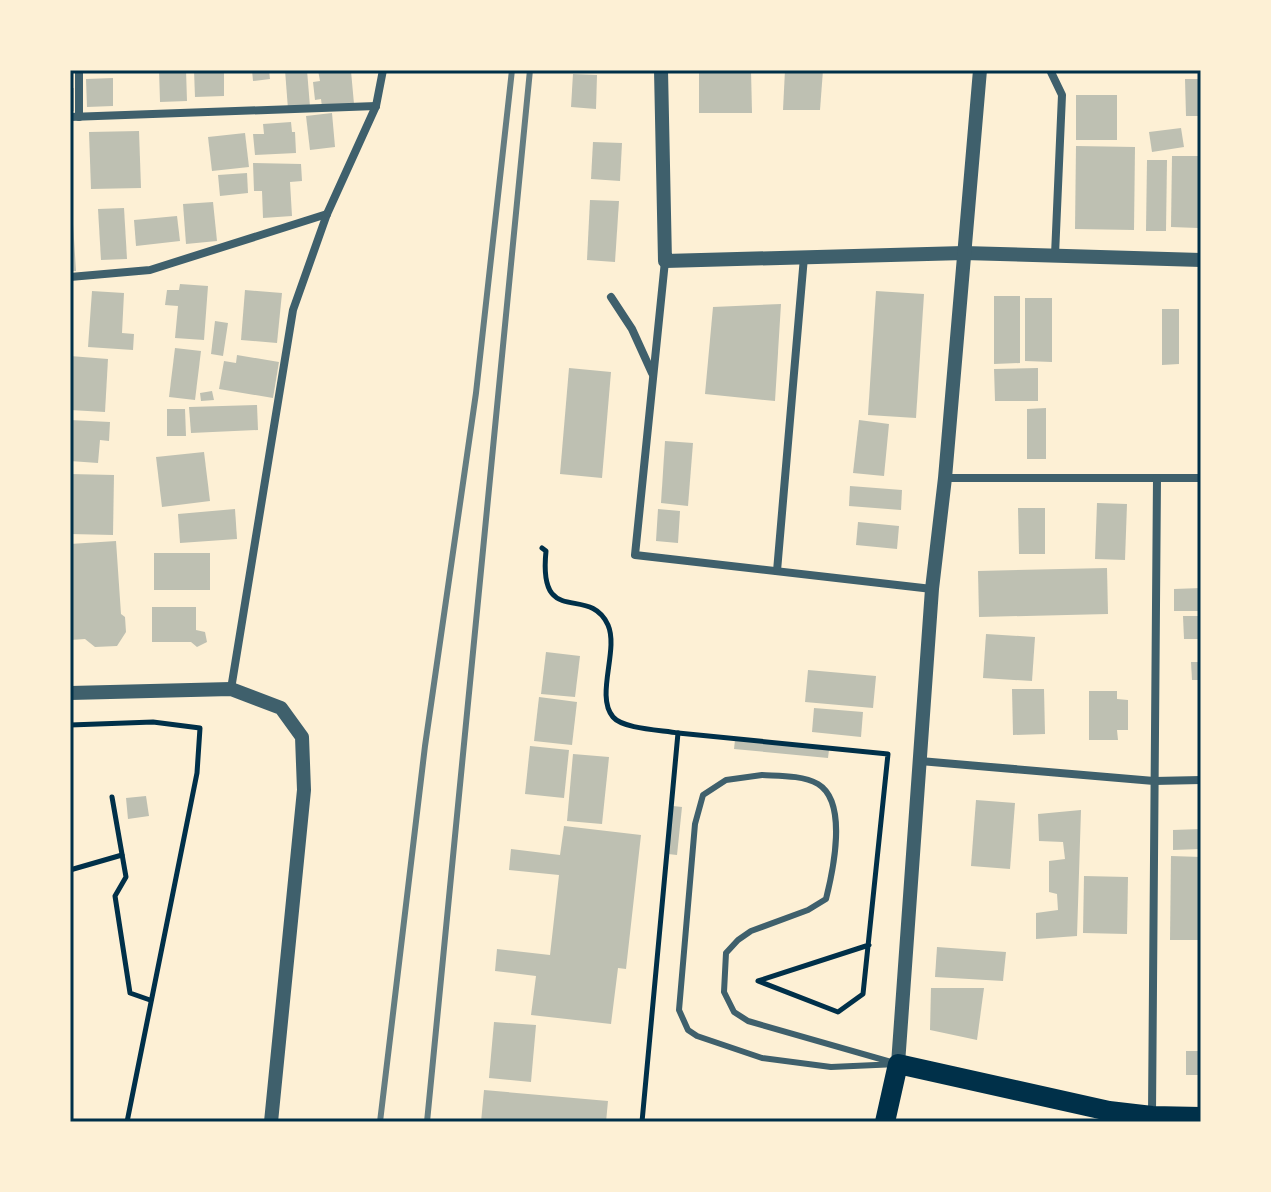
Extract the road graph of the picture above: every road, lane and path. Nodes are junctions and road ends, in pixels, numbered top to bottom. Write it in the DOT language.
graph roads {
  1 [pos="79,70"];
  2 [pos="383,70"];
  3 [pos="661,70"];
  4 [pos="980,70"];
  5 [pos="1050,70"];
  6 [pos="376,106"];
  7 [pos="74,117"];
  8 [pos="327,214"];
  9 [pos="964,253"];
  10 [pos="1055,255"];
  11 [pos="804,257"];
  12 [pos="1201,260"];
  13 [pos="665,261"];
  14 [pos="70,277"];
  15 [pos="611,297"];
  16 [pos="652,374"];
  17 [pos="945,478"];
  18 [pos="1157,478"];
  19 [pos="1201,478"];
  20 [pos="542,548"];
  21 [pos="777,571"];
  22 [pos="932,589"];
  23 [pos="231,689"];
  24 [pos="70,693"];
  25 [pos="70,725"];
  26 [pos="678,733"];
  27 [pos="920,761"];
  28 [pos="1201,780"];
  29 [pos="1154,781"];
  30 [pos="112,797"];
  31 [pos="122,855"];
  32 [pos="70,870"];
  33 [pos="869,945"];
  34 [pos="150,1000"];
  35 [pos="898,1064"];
  36 [pos="1152,1116"];
  37 [pos="1201,1117"];
  38 [pos="127,1122"];
  39 [pos="271,1122"];
  40 [pos="642,1122"];
  41 [pos="885,1122"];
  1 -- 7 [label="street"];
  2 -- 6 [label="street"];
  3 -- 13 [label="street"];
  4 -- 9 [label="street"];
  5 -- 10 [label="street"];
  6 -- 7 [label="street"];
  6 -- 8 [label="street"];
  8 -- 14 [label="street"];
  8 -- 23 [label="street"];
  9 -- 10 [label="street"];
  9 -- 11 [label="street"];
  9 -- 17 [label="street"];
  10 -- 12 [label="street"];
  11 -- 13 [label="street"];
  11 -- 21 [label="street"];
  13 -- 16 [label="street"];
  15 -- 16 [label="street"];
  16 -- 21 [label="street"];
  17 -- 18 [label="street"];
  17 -- 22 [label="street"];
  18 -- 19 [label="street"];
  18 -- 29 [label="street"];
  20 -- 26 [label="path"];
  21 -- 22 [label="street"];
  22 -- 27 [label="street"];
  23 -- 24 [label="street"];
  23 -- 39 [label="street"];
  25 -- 34 [label="path"];
  26 -- 33 [label="path"];
  26 -- 40 [label="path"];
  27 -- 29 [label="street"];
  27 -- 35 [label="street"];
  28 -- 29 [label="street"];
  29 -- 36 [label="street"];
  30 -- 31 [label="path"];
  31 -- 32 [label="path"];
  31 -- 34 [label="path"];
  33 -- 33 [label="path"];
  34 -- 38 [label="path"];
  35 -- 35 [label="lane"];
  35 -- 36 [label="main road"];
  35 -- 41 [label="main road"];
  36 -- 37 [label="main road"];
}
